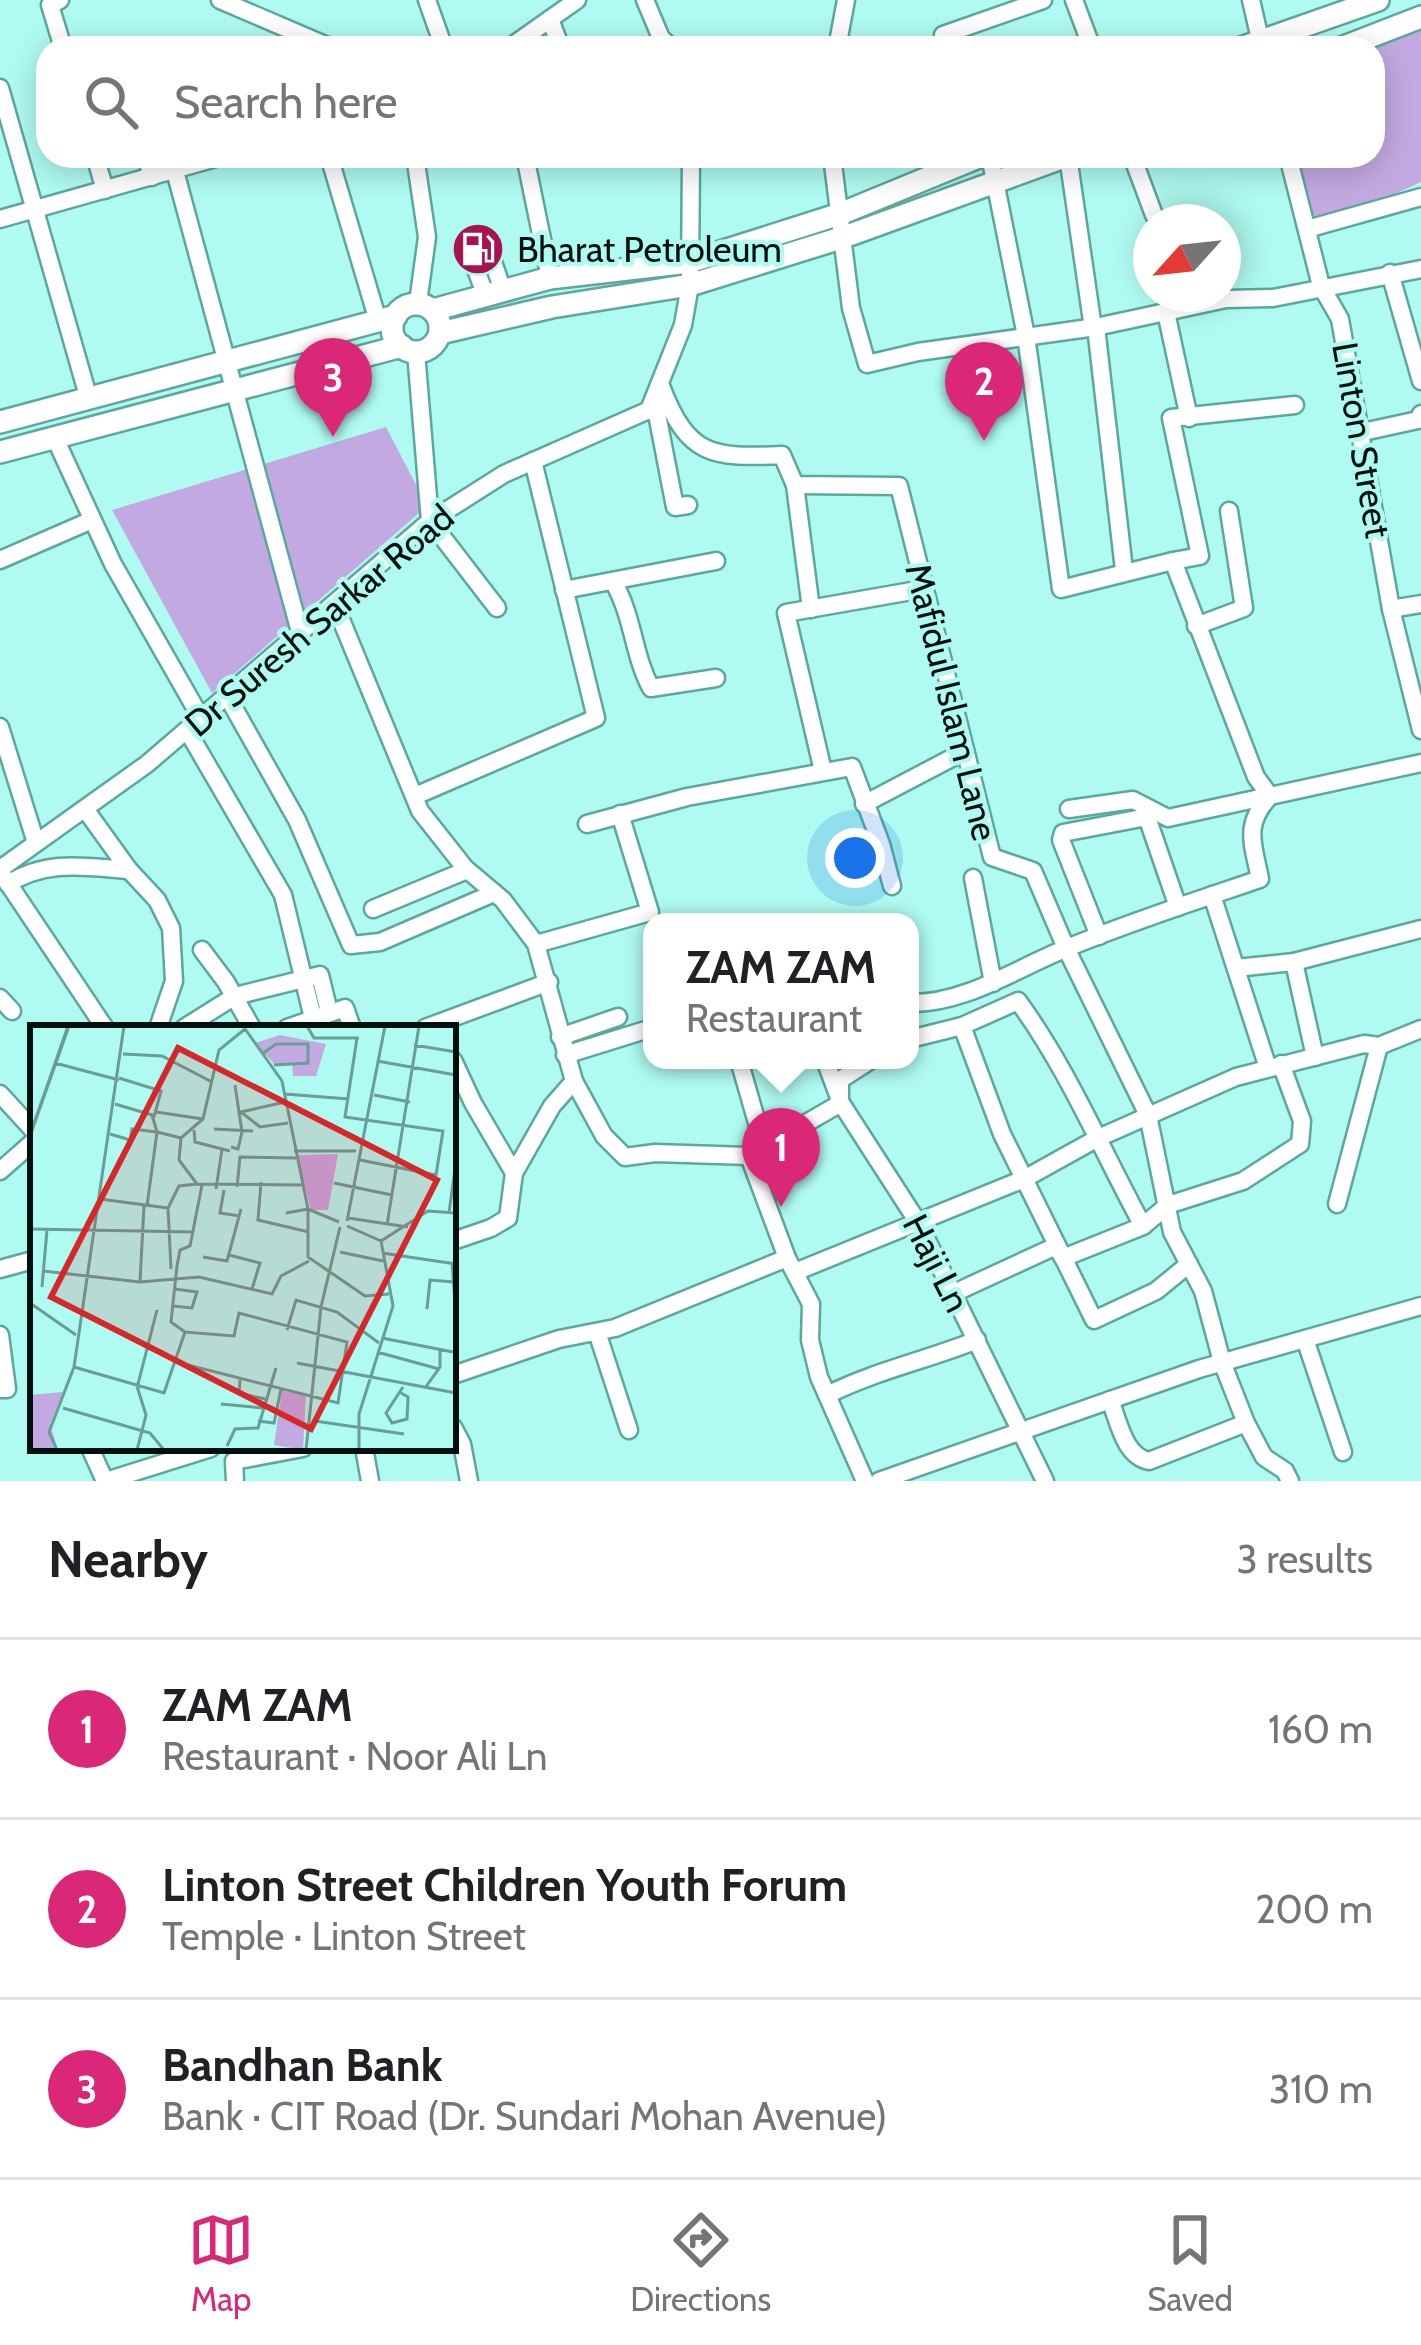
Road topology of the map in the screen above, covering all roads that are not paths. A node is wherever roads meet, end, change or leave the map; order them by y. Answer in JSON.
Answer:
{"nodes":[{"id":1,"x":60,"y":0,"type":"edge"},
{"id":2,"x":220,"y":0,"type":"edge"},
{"id":3,"x":427,"y":0,"type":"edge"},
{"id":4,"x":577,"y":0,"type":"edge"},
{"id":5,"x":645,"y":0,"type":"edge"},
{"id":6,"x":846,"y":0,"type":"edge"},
{"id":7,"x":1043,"y":0,"type":"edge"},
{"id":8,"x":1075,"y":0,"type":"edge"},
{"id":9,"x":1251,"y":0,"type":"edge"},
{"id":10,"x":1375,"y":1,"type":"edge"},
{"id":11,"x":1421,"y":16,"type":"edge"},
{"id":12,"x":550,"y":19,"type":"junction"},
{"id":13,"x":281,"y":25,"type":"junction"},
{"id":14,"x":59,"y":36,"type":"edge"},
{"id":15,"x":285,"y":36,"type":"edge"},
{"id":16,"x":305,"y":36,"type":"edge"},
{"id":17,"x":440,"y":36,"type":"edge"},
{"id":18,"x":526,"y":36,"type":"edge"},
{"id":19,"x":556,"y":36,"type":"edge"},
{"id":20,"x":661,"y":36,"type":"edge"},
{"id":21,"x":840,"y":36,"type":"edge"},
{"id":22,"x":944,"y":36,"type":"edge"},
{"id":23,"x":1088,"y":36,"type":"edge"},
{"id":24,"x":1253,"y":36,"type":"edge"},
{"id":25,"x":1279,"y":36,"type":"edge"},
{"id":26,"x":1371,"y":36,"type":"edge"},
{"id":27,"x":0,"y":88,"type":"edge"},
{"id":28,"x":99,"y":168,"type":"edge"},
{"id":29,"x":149,"y":168,"type":"edge"},
{"id":30,"x":185,"y":168,"type":"edge"},
{"id":31,"x":332,"y":168,"type":"edge"},
{"id":32,"x":417,"y":168,"type":"edge"},
{"id":33,"x":527,"y":168,"type":"edge"},
{"id":34,"x":691,"y":168,"type":"edge"},
{"id":35,"x":834,"y":168,"type":"edge"},
{"id":36,"x":952,"y":168,"type":"edge"},
{"id":37,"x":993,"y":168,"type":"edge"},
{"id":38,"x":1037,"y":168,"type":"edge"},
{"id":39,"x":1070,"y":168,"type":"edge"},
{"id":40,"x":1136,"y":168,"type":"edge"},
{"id":41,"x":1291,"y":168,"type":"edge"},
{"id":42,"x":175,"y":171,"type":"junction"},
{"id":43,"x":152,"y":177,"type":"junction"},
{"id":44,"x":996,"y":184,"type":"junction"},
{"id":45,"x":105,"y":190,"type":"junction"},
{"id":46,"x":1421,"y":197,"type":"edge"},
{"id":47,"x":1150,"y":204,"type":"edge"},
{"id":48,"x":35,"y":209,"type":"junction"},
{"id":49,"x":840,"y":214,"type":"junction"},
{"id":50,"x":0,"y":218,"type":"edge"},
{"id":51,"x":1307,"y":229,"type":"junction"},
{"id":52,"x":844,"y":237,"type":"junction"},
{"id":53,"x":1421,"y":269,"type":"edge"},
{"id":54,"x":1390,"y":273,"type":"junction"},
{"id":55,"x":690,"y":274,"type":"junction"},
{"id":56,"x":550,"y":278,"type":"junction"},
{"id":57,"x":1321,"y":286,"type":"junction"},
{"id":58,"x":1241,"y":298,"type":"edge"},
{"id":59,"x":425,"y":307,"type":"junction"},
{"id":60,"x":1166,"y":312,"type":"joint"},
{"id":61,"x":387,"y":318,"type":"junction"},
{"id":62,"x":1095,"y":327,"type":"junction"},
{"id":63,"x":440,"y":333,"type":"junction"},
{"id":64,"x":1026,"y":336,"type":"junction"},
{"id":65,"x":409,"y":349,"type":"junction"},
{"id":66,"x":229,"y":359,"type":"junction"},
{"id":67,"x":1421,"y":381,"type":"edge"},
{"id":68,"x":661,"y":386,"type":"junction"},
{"id":69,"x":236,"y":388,"type":"junction"},
{"id":70,"x":88,"y":396,"type":"junction"},
{"id":71,"x":1294,"y":405,"type":"dead end"},
{"id":72,"x":649,"y":411,"type":"junction"},
{"id":73,"x":1421,"y":414,"type":"edge"},
{"id":74,"x":1189,"y":418,"type":"junction"},
{"id":75,"x":0,"y":422,"type":"edge"},
{"id":76,"x":1363,"y":431,"type":"junction"},
{"id":77,"x":54,"y":436,"type":"junction"},
{"id":78,"x":0,"y":452,"type":"edge"},
{"id":79,"x":533,"y":461,"type":"junction"},
{"id":80,"x":795,"y":485,"type":"junction"},
{"id":81,"x":688,"y":505,"type":"dead end"},
{"id":82,"x":1229,"y":511,"type":"dead end"},
{"id":83,"x":92,"y":520,"type":"junction"},
{"id":84,"x":430,"y":521,"type":"junction"},
{"id":85,"x":0,"y":560,"type":"edge"},
{"id":86,"x":716,"y":561,"type":"dead end"},
{"id":87,"x":1173,"y":561,"type":"junction"},
{"id":88,"x":1124,"y":571,"type":"junction"},
{"id":89,"x":613,"y":580,"type":"junction"},
{"id":90,"x":923,"y":589,"type":"junction"},
{"id":91,"x":564,"y":590,"type":"junction"},
{"id":92,"x":335,"y":604,"type":"junction"},
{"id":93,"x":1421,"y":604,"type":"edge"},
{"id":94,"x":497,"y":608,"type":"dead end"},
{"id":95,"x":812,"y":609,"type":"junction"},
{"id":96,"x":1391,"y":610,"type":"junction"},
{"id":97,"x":1196,"y":626,"type":"junction"},
{"id":98,"x":300,"y":632,"type":"junction"},
{"id":99,"x":716,"y":678,"type":"dead end"},
{"id":100,"x":226,"y":694,"type":"junction"},
{"id":101,"x":194,"y":724,"type":"junction"},
{"id":102,"x":0,"y":727,"type":"edge"},
{"id":103,"x":1421,"y":730,"type":"edge"},
{"id":104,"x":964,"y":751,"type":"junction"},
{"id":105,"x":1421,"y":764,"type":"edge"},
{"id":106,"x":823,"y":771,"type":"junction"},
{"id":107,"x":416,"y":796,"type":"junction"},
{"id":108,"x":1270,"y":796,"type":"junction"},
{"id":109,"x":864,"y":804,"type":"junction"},
{"id":110,"x":85,"y":809,"type":"junction"},
{"id":111,"x":1069,"y":809,"type":"dead end"},
{"id":112,"x":620,"y":814,"type":"junction"},
{"id":113,"x":587,"y":824,"type":"dead end"},
{"id":114,"x":36,"y":843,"type":"junction"},
{"id":115,"x":129,"y":870,"type":"junction"},
{"id":116,"x":467,"y":870,"type":"junction"},
{"id":117,"x":3,"y":875,"type":"edge"},
{"id":118,"x":973,"y":878,"type":"dead end"},
{"id":119,"x":892,"y":886,"type":"dead end"},
{"id":120,"x":494,"y":893,"type":"junction"},
{"id":121,"x":1212,"y":895,"type":"junction"},
{"id":122,"x":1178,"y":907,"type":"junction"},
{"id":123,"x":373,"y":908,"type":"dead end"},
{"id":124,"x":646,"y":913,"type":"edge"},
{"id":125,"x":643,"y":914,"type":"edge"},
{"id":126,"x":1421,"y":929,"type":"edge"},
{"id":127,"x":1099,"y":936,"type":"junction"},
{"id":128,"x":536,"y":944,"type":"junction"},
{"id":129,"x":1066,"y":948,"type":"junction"},
{"id":130,"x":202,"y":950,"type":"dead end"},
{"id":131,"x":1294,"y":962,"type":"junction"},
{"id":132,"x":1236,"y":968,"type":"junction"},
{"id":133,"x":303,"y":977,"type":"junction"},
{"id":134,"x":549,"y":982,"type":"junction"},
{"id":135,"x":993,"y":982,"type":"junction"},
{"id":136,"x":235,"y":996,"type":"junction"},
{"id":137,"x":919,"y":1003,"type":"edge"},
{"id":138,"x":329,"y":1013,"type":"junction"},
{"id":139,"x":619,"y":1017,"type":"dead end"},
{"id":140,"x":103,"y":1025,"type":"edge"},
{"id":141,"x":159,"y":1025,"type":"edge"},
{"id":142,"x":189,"y":1025,"type":"edge"},
{"id":143,"x":250,"y":1025,"type":"edge"},
{"id":144,"x":295,"y":1025,"type":"edge"},
{"id":145,"x":347,"y":1025,"type":"edge"},
{"id":146,"x":439,"y":1025,"type":"edge"},
{"id":147,"x":962,"y":1026,"type":"junction"},
{"id":148,"x":1421,"y":1029,"type":"edge"},
{"id":149,"x":643,"y":1030,"type":"edge"},
{"id":150,"x":919,"y":1037,"type":"edge"},
{"id":151,"x":562,"y":1046,"type":"junction"},
{"id":152,"x":1379,"y":1046,"type":"junction"},
{"id":153,"x":1315,"y":1057,"type":"junction"},
{"id":154,"x":456,"y":1066,"type":"edge"},
{"id":155,"x":1275,"y":1066,"type":"junction"},
{"id":156,"x":741,"y":1069,"type":"edge"},
{"id":157,"x":828,"y":1069,"type":"edge"},
{"id":158,"x":857,"y":1069,"type":"edge"},
{"id":159,"x":574,"y":1082,"type":"junction"},
{"id":160,"x":0,"y":1094,"type":"edge"},
{"id":161,"x":841,"y":1103,"type":"junction"},
{"id":162,"x":1148,"y":1115,"type":"junction"},
{"id":163,"x":30,"y":1127,"type":"edge"},
{"id":164,"x":1096,"y":1139,"type":"junction"},
{"id":165,"x":30,"y":1145,"type":"edge"},
{"id":166,"x":757,"y":1151,"type":"junction"},
{"id":167,"x":0,"y":1172,"type":"edge"},
{"id":168,"x":514,"y":1173,"type":"junction"},
{"id":169,"x":1024,"y":1179,"type":"junction"},
{"id":170,"x":1337,"y":1204,"type":"dead end"},
{"id":171,"x":1168,"y":1205,"type":"junction"},
{"id":172,"x":919,"y":1224,"type":"junction"},
{"id":173,"x":1143,"y":1226,"type":"junction"},
{"id":174,"x":456,"y":1240,"type":"edge"},
{"id":175,"x":1056,"y":1246,"type":"junction"},
{"id":176,"x":30,"y":1261,"type":"edge"},
{"id":177,"x":1189,"y":1264,"type":"junction"},
{"id":178,"x":791,"y":1265,"type":"junction"},
{"id":179,"x":0,"y":1269,"type":"edge"},
{"id":180,"x":954,"y":1293,"type":"junction"},
{"id":181,"x":1421,"y":1306,"type":"edge"},
{"id":182,"x":597,"y":1332,"type":"junction"},
{"id":183,"x":0,"y":1335,"type":"edge"},
{"id":184,"x":1305,"y":1339,"type":"junction"},
{"id":185,"x":976,"y":1340,"type":"junction"},
{"id":186,"x":1222,"y":1362,"type":"junction"},
{"id":187,"x":456,"y":1374,"type":"edge"},
{"id":188,"x":0,"y":1389,"type":"edge"},
{"id":189,"x":827,"y":1395,"type":"junction"},
{"id":190,"x":1111,"y":1400,"type":"junction"},
{"id":191,"x":1246,"y":1424,"type":"junction"},
{"id":192,"x":628,"y":1430,"type":"dead end"},
{"id":193,"x":1021,"y":1431,"type":"junction"},
{"id":194,"x":456,"y":1433,"type":"edge"},
{"id":195,"x":91,"y":1451,"type":"edge"},
{"id":196,"x":201,"y":1451,"type":"edge"},
{"id":197,"x":365,"y":1451,"type":"edge"},
{"id":198,"x":1342,"y":1452,"type":"dead end"},
{"id":199,"x":244,"y":1454,"type":"edge"},
{"id":200,"x":105,"y":1481,"type":"edge"},
{"id":201,"x":235,"y":1481,"type":"edge"},
{"id":202,"x":370,"y":1481,"type":"edge"},
{"id":203,"x":469,"y":1481,"type":"edge"},
{"id":204,"x":865,"y":1481,"type":"edge"},
{"id":205,"x":879,"y":1481,"type":"edge"},
{"id":206,"x":1045,"y":1481,"type":"edge"},
{"id":207,"x":1290,"y":1481,"type":"edge"}],
"edges":[{"from":1,"to":14,"type":"street"},
{"from":2,"to":13,"type":"street"},
{"from":3,"to":17,"type":"street"},
{"from":4,"to":12,"type":"street"},
{"from":5,"to":20,"type":"street"},
{"from":6,"to":21,"type":"street"},
{"from":7,"to":22,"type":"street"},
{"from":8,"to":23,"type":"street"},
{"from":9,"to":24,"type":"street"},
{"from":10,"to":25,"type":"main road"},
{"from":11,"to":26,"type":"main road"},
{"from":12,"to":18,"type":"street"},
{"from":12,"to":19,"type":"street"},
{"from":13,"to":15,"type":"street"},
{"from":13,"to":16,"type":"street"},
{"from":27,"to":48,"type":"street"},
{"from":28,"to":45,"type":"street"},
{"from":29,"to":43,"type":"street"},
{"from":30,"to":42,"type":"street"},
{"from":31,"to":61,"type":"street"},
{"from":32,"to":59,"type":"street"},
{"from":33,"to":56,"type":"street"},
{"from":34,"to":55,"type":"street"},
{"from":35,"to":49,"type":"street"},
{"from":36,"to":49,"type":"main road"},
{"from":37,"to":44,"type":"street"},
{"from":38,"to":44,"type":"main road"},
{"from":39,"to":62,"type":"street"},
{"from":40,"to":47,"type":"street"},
{"from":41,"to":51,"type":"street","name":"Linton Street"},
{"from":42,"to":43,"type":"street"},
{"from":42,"to":66,"type":"street"},
{"from":43,"to":45,"type":"street"},
{"from":44,"to":52,"type":"main road"},
{"from":44,"to":64,"type":"street"},
{"from":45,"to":48,"type":"street"},
{"from":46,"to":51,"type":"street"},
{"from":48,"to":50,"type":"street"},
{"from":48,"to":70,"type":"street"},
{"from":49,"to":52,"type":"street"},
{"from":49,"to":55,"type":"main road"},
{"from":51,"to":57,"type":"street","name":"Linton Street"},
{"from":52,"to":55,"type":"main road"},
{"from":52,"to":64,"type":"street"},
{"from":53,"to":54,"type":"street"},
{"from":54,"to":57,"type":"street"},
{"from":54,"to":67,"type":"street"},
{"from":55,"to":56,"type":"main road"},
{"from":55,"to":63,"type":"main road"},
{"from":55,"to":68,"type":"street"},
{"from":56,"to":59,"type":"main road"},
{"from":57,"to":58,"type":"street"},
{"from":57,"to":76,"type":"street","name":"Linton Street"},
{"from":59,"to":61,"type":"main road"},
{"from":59,"to":63,"type":"main road"},
{"from":60,"to":62,"type":"street"},
{"from":60,"to":74,"type":"street"},
{"from":61,"to":65,"type":"main road"},
{"from":61,"to":66,"type":"main road"},
{"from":62,"to":64,"type":"street"},
{"from":62,"to":88,"type":"street"},
{"from":63,"to":65,"type":"main road"},
{"from":64,"to":88,"type":"street"},
{"from":65,"to":69,"type":"main road"},
{"from":65,"to":84,"type":"street"},
{"from":66,"to":69,"type":"street"},
{"from":66,"to":70,"type":"main road"},
{"from":68,"to":72,"type":"street"},
{"from":68,"to":80,"type":"street"},
{"from":69,"to":77,"type":"main road"},
{"from":69,"to":98,"type":"street"},
{"from":70,"to":75,"type":"main road"},
{"from":71,"to":74,"type":"street"},
{"from":72,"to":79,"type":"street","name":"Dr Suresh Sarkar Road"},
{"from":72,"to":81,"type":"street"},
{"from":73,"to":76,"type":"street"},
{"from":74,"to":87,"type":"street"},
{"from":76,"to":96,"type":"street","name":"Linton Street"},
{"from":77,"to":78,"type":"main road"},
{"from":77,"to":83,"type":"street"},
{"from":79,"to":84,"type":"street","name":"Dr Suresh Sarkar Road"},
{"from":79,"to":91,"type":"street"},
{"from":80,"to":90,"type":"street","name":"Mafidul Islam Lane"},
{"from":80,"to":95,"type":"street"},
{"from":82,"to":97,"type":"street"},
{"from":83,"to":85,"type":"street"},
{"from":83,"to":101,"type":"street"},
{"from":84,"to":92,"type":"street","name":"Dr Suresh Sarkar Road"},
{"from":84,"to":94,"type":"street"},
{"from":86,"to":89,"type":"street"},
{"from":87,"to":88,"type":"street"},
{"from":87,"to":97,"type":"street"},
{"from":89,"to":91,"type":"street"},
{"from":89,"to":99,"type":"street"},
{"from":90,"to":95,"type":"street"},
{"from":90,"to":104,"type":"street","name":"Mafidul Islam Lane"},
{"from":91,"to":107,"type":"street"},
{"from":92,"to":98,"type":"street","name":"Dr Suresh Sarkar Road"},
{"from":92,"to":107,"type":"street"},
{"from":93,"to":96,"type":"street"},
{"from":95,"to":106,"type":"street"},
{"from":96,"to":103,"type":"street","name":"Linton Street"},
{"from":97,"to":108,"type":"street"},
{"from":98,"to":100,"type":"street","name":"Dr Suresh Sarkar Road"},
{"from":100,"to":101,"type":"street","name":"Dr Suresh Sarkar Road"},
{"from":100,"to":120,"type":"street"},
{"from":101,"to":110,"type":"street","name":"Dr Suresh Sarkar Road"},
{"from":101,"to":133,"type":"street"},
{"from":102,"to":114,"type":"street"},
{"from":104,"to":109,"type":"street"},
{"from":104,"to":129,"type":"street","name":"Mafidul Islam Lane"},
{"from":105,"to":108,"type":"street"},
{"from":106,"to":109,"type":"street"},
{"from":106,"to":112,"type":"street"},
{"from":107,"to":116,"type":"street"},
{"from":108,"to":111,"type":"street"},
{"from":108,"to":121,"type":"street"},
{"from":109,"to":119,"type":"street"},
{"from":110,"to":114,"type":"street","name":"Dr Suresh Sarkar Road"},
{"from":110,"to":115,"type":"street"},
{"from":112,"to":113,"type":"street"},
{"from":112,"to":124,"type":"street"},
{"from":114,"to":117,"type":"street","name":"Dr Suresh Sarkar Road"},
{"from":115,"to":117,"type":"street"},
{"from":115,"to":141,"type":"street"},
{"from":116,"to":120,"type":"street"},
{"from":116,"to":123,"type":"street"},
{"from":117,"to":140,"type":"street"},
{"from":118,"to":135,"type":"street"},
{"from":120,"to":128,"type":"street"},
{"from":121,"to":122,"type":"street"},
{"from":121,"to":132,"type":"street"},
{"from":122,"to":127,"type":"street"},
{"from":122,"to":127,"type":"street"},
{"from":125,"to":128,"type":"street"},
{"from":126,"to":131,"type":"street"},
{"from":127,"to":129,"type":"street"},
{"from":128,"to":134,"type":"street"},
{"from":129,"to":135,"type":"street"},
{"from":129,"to":162,"type":"street","name":"Mafidul Islam Lane"},
{"from":130,"to":136,"type":"street"},
{"from":131,"to":132,"type":"street"},
{"from":131,"to":153,"type":"street"},
{"from":132,"to":155,"type":"street"},
{"from":133,"to":136,"type":"street"},
{"from":133,"to":138,"type":"street"},
{"from":134,"to":146,"type":"street"},
{"from":134,"to":151,"type":"street"},
{"from":135,"to":137,"type":"street"},
{"from":136,"to":142,"type":"street"},
{"from":136,"to":143,"type":"street"},
{"from":138,"to":144,"type":"street"},
{"from":138,"to":145,"type":"street"},
{"from":139,"to":151,"type":"street"},
{"from":147,"to":150,"type":"street"},
{"from":147,"to":164,"type":"street"},
{"from":147,"to":169,"type":"street"},
{"from":148,"to":152,"type":"street"},
{"from":149,"to":151,"type":"street"},
{"from":151,"to":159,"type":"street"},
{"from":152,"to":153,"type":"street"},
{"from":152,"to":170,"type":"street"},
{"from":153,"to":155,"type":"street"},
{"from":154,"to":168,"type":"street"},
{"from":155,"to":162,"type":"street"},
{"from":155,"to":171,"type":"street"},
{"from":156,"to":166,"type":"street"},
{"from":157,"to":161,"type":"street","name":"Haji Ln"},
{"from":158,"to":161,"type":"street"},
{"from":159,"to":166,"type":"street"},
{"from":159,"to":168,"type":"street"},
{"from":160,"to":163,"type":"street"},
{"from":161,"to":166,"type":"street"},
{"from":161,"to":172,"type":"street","name":"Haji Ln"},
{"from":162,"to":164,"type":"street"},
{"from":162,"to":171,"type":"street","name":"Mafidul Islam Lane"},
{"from":164,"to":169,"type":"street"},
{"from":164,"to":173,"type":"street"},
{"from":165,"to":167,"type":"street"},
{"from":166,"to":178,"type":"street"},
{"from":168,"to":174,"type":"street"},
{"from":169,"to":172,"type":"street"},
{"from":169,"to":175,"type":"street"},
{"from":171,"to":173,"type":"street"},
{"from":171,"to":177,"type":"street","name":"Mafidul Islam Lane"},
{"from":172,"to":178,"type":"street"},
{"from":172,"to":180,"type":"street","name":"Haji Ln"},
{"from":173,"to":175,"type":"street"},
{"from":175,"to":177,"type":"street"},
{"from":175,"to":180,"type":"street"},
{"from":176,"to":179,"type":"street"},
{"from":177,"to":186,"type":"street","name":"Mafidul Islam Lane"},
{"from":178,"to":182,"type":"street"},
{"from":178,"to":189,"type":"street"},
{"from":180,"to":185,"type":"street","name":"Haji Ln"},
{"from":181,"to":184,"type":"street"},
{"from":182,"to":187,"type":"street"},
{"from":182,"to":192,"type":"street"},
{"from":183,"to":188,"type":"street"},
{"from":184,"to":186,"type":"street"},
{"from":184,"to":198,"type":"street"},
{"from":185,"to":189,"type":"street"},
{"from":185,"to":193,"type":"street","name":"Haji Ln"},
{"from":186,"to":190,"type":"street"},
{"from":186,"to":191,"type":"street","name":"Mafidul Islam Lane"},
{"from":189,"to":204,"type":"street"},
{"from":190,"to":191,"type":"street"},
{"from":190,"to":193,"type":"street"},
{"from":191,"to":207,"type":"street","name":"Mafidul Islam Lane"},
{"from":193,"to":205,"type":"street"},
{"from":193,"to":206,"type":"street","name":"Haji Ln"},
{"from":194,"to":203,"type":"street"},
{"from":195,"to":200,"type":"street"},
{"from":196,"to":200,"type":"street"},
{"from":197,"to":202,"type":"street"},
{"from":199,"to":201,"type":"street"}]}
